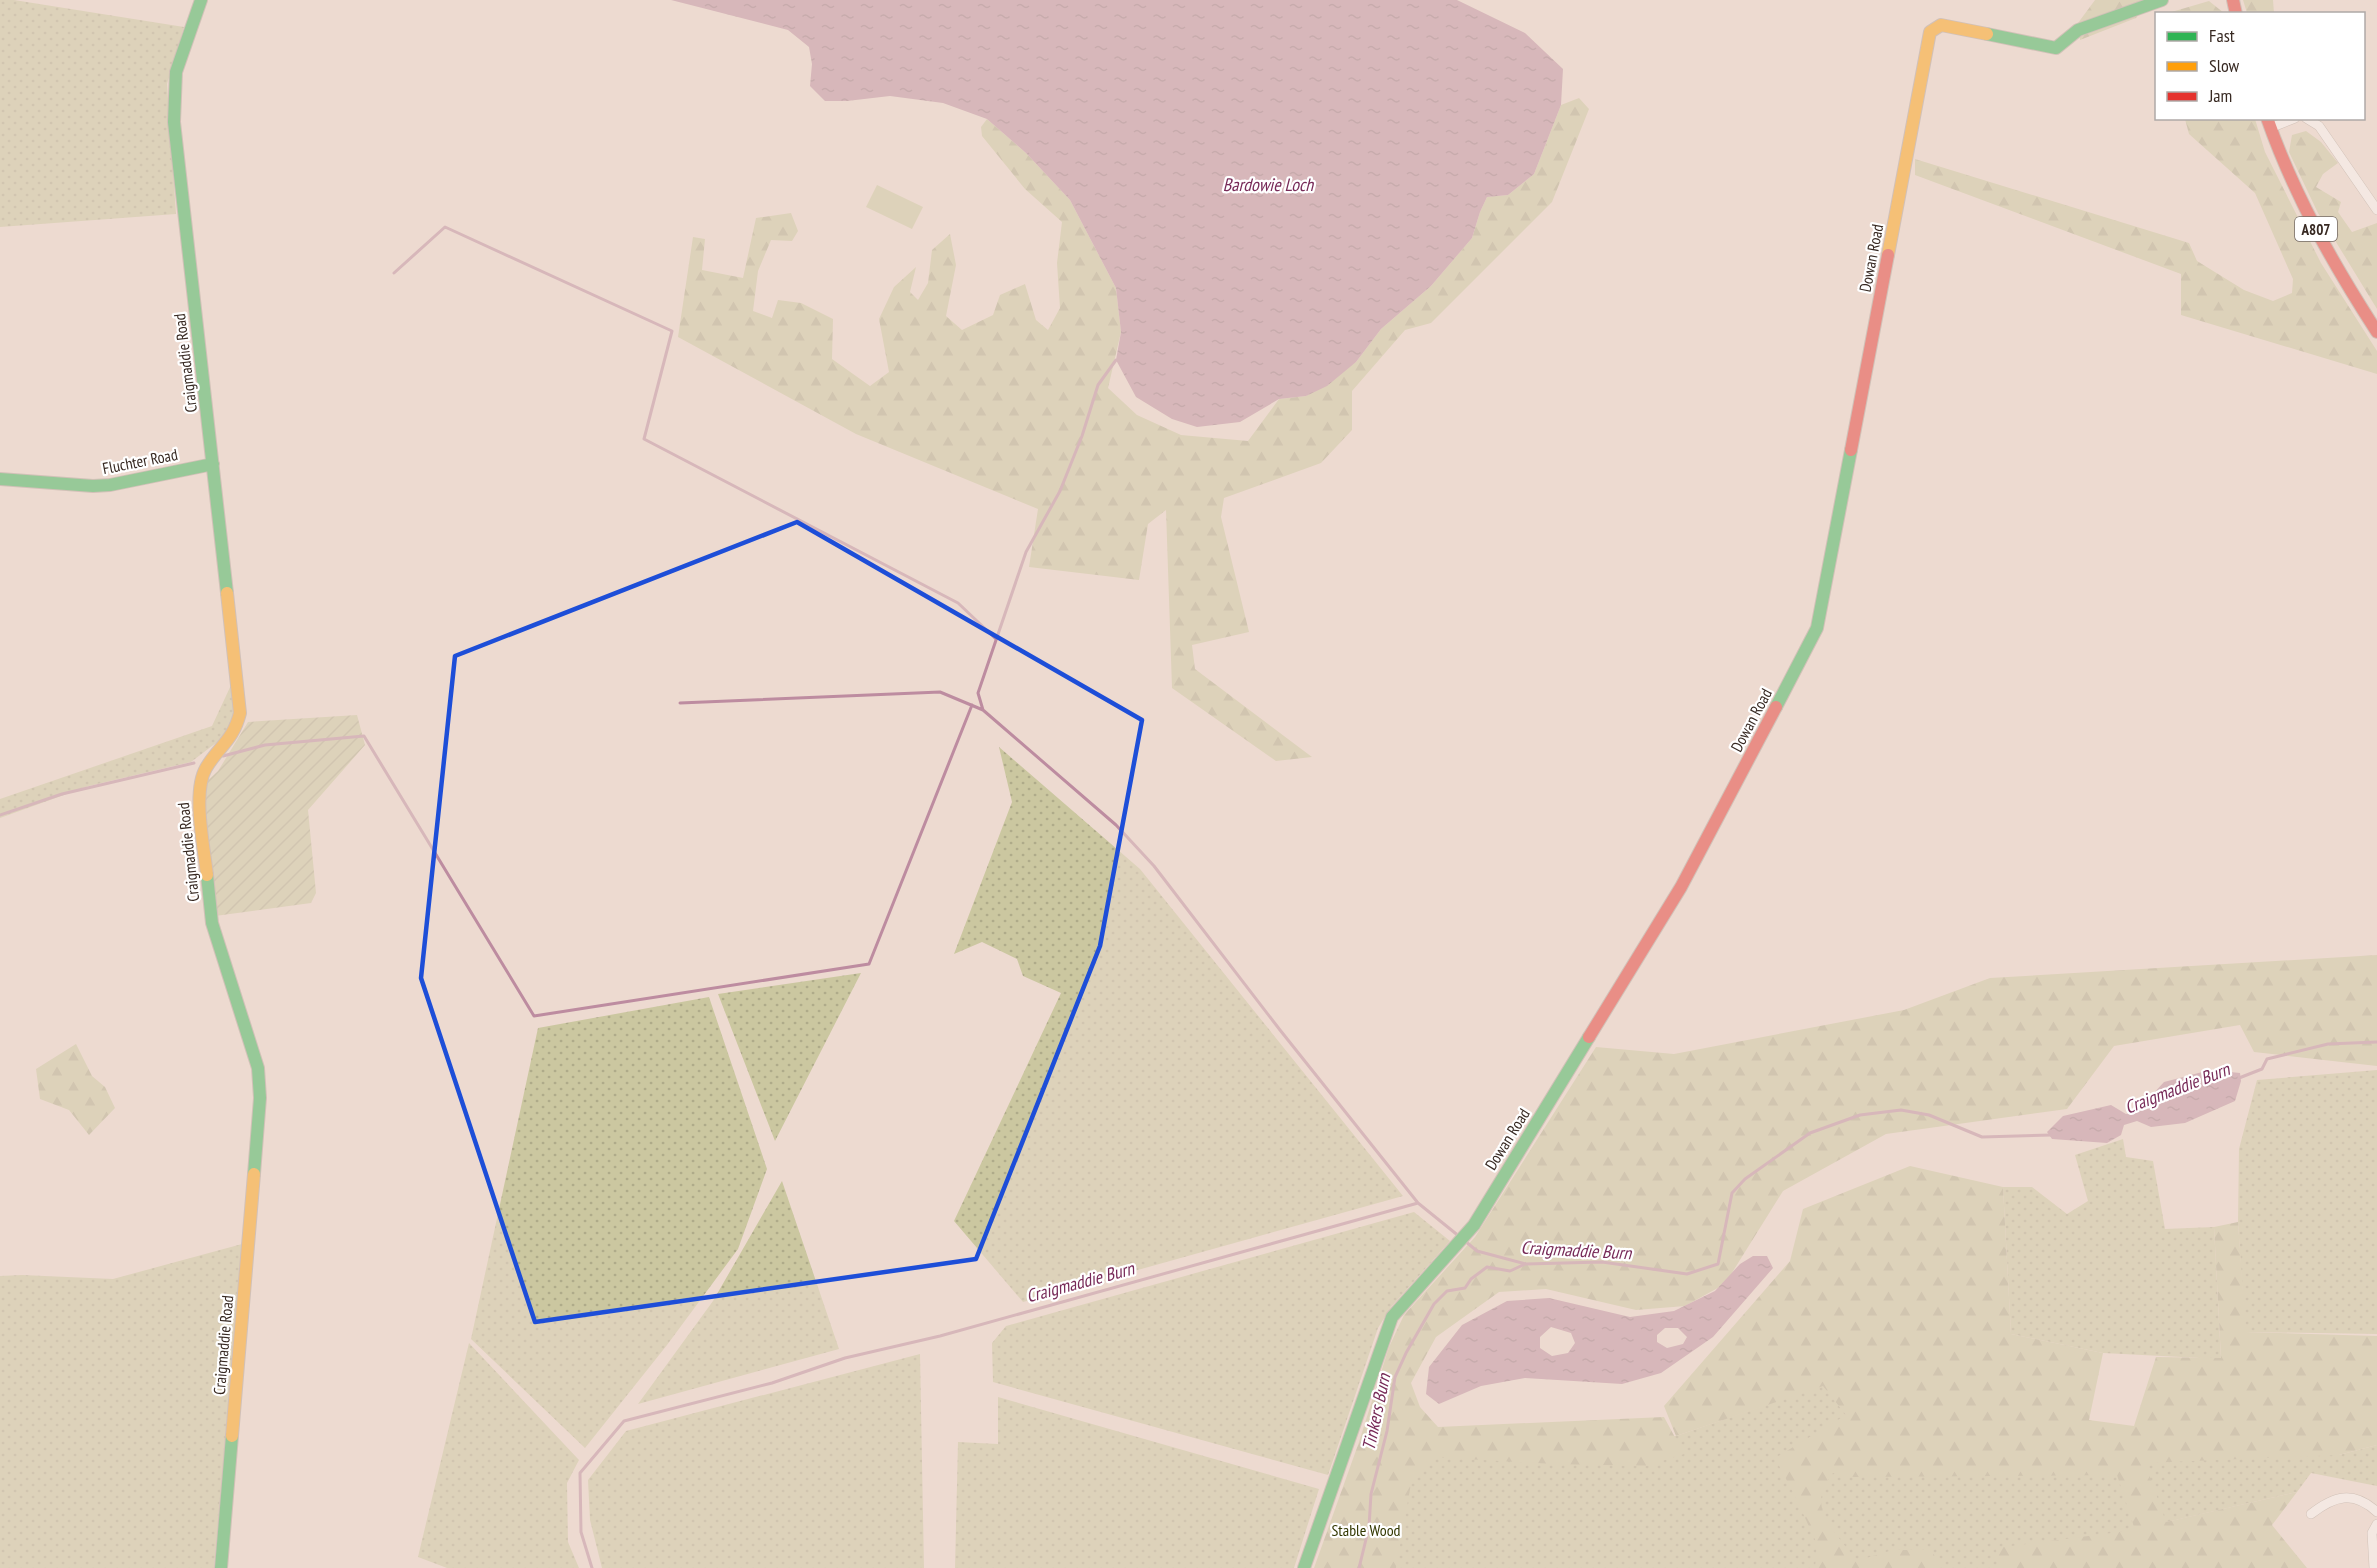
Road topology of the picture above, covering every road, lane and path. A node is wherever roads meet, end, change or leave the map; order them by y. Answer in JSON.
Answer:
{"nodes":[{"id":1,"x":201,"y":0,"type":"edge"},
{"id":2,"x":2162,"y":0,"type":"edge"},
{"id":3,"x":2285,"y":120,"type":"edge"},
{"id":4,"x":2309,"y":120,"type":"edge"},
{"id":5,"x":2269,"y":123,"type":"edge"},
{"id":6,"x":2377,"y":210,"type":"edge"},
{"id":7,"x":2377,"y":332,"type":"edge"},
{"id":8,"x":213,"y":464,"type":"junction"},
{"id":9,"x":0,"y":478,"type":"edge"},
{"id":10,"x":2377,"y":1512,"type":"edge"},
{"id":11,"x":2311,"y":1514,"type":"dead end"},
{"id":12,"x":2377,"y":1524,"type":"edge"},
{"id":13,"x":221,"y":1568,"type":"edge"},
{"id":14,"x":1304,"y":1568,"type":"edge"},
{"id":15,"x":2374,"y":1568,"type":"edge"}],
"edges":[{"from":1,"to":8,"type":"street","name":"Craigmaddie Road"},
{"from":2,"to":14,"type":"street","name":"Dowan Road"},
{"from":3,"to":5,"type":"street"},
{"from":4,"to":6,"type":"street"},
{"from":5,"to":7,"type":"street","number":"A807"},
{"from":8,"to":9,"type":"street","name":"Fluchter Road"},
{"from":8,"to":13,"type":"street","name":"Craigmaddie Road"},
{"from":10,"to":11,"type":"street"},
{"from":12,"to":15,"type":"street"}]}
